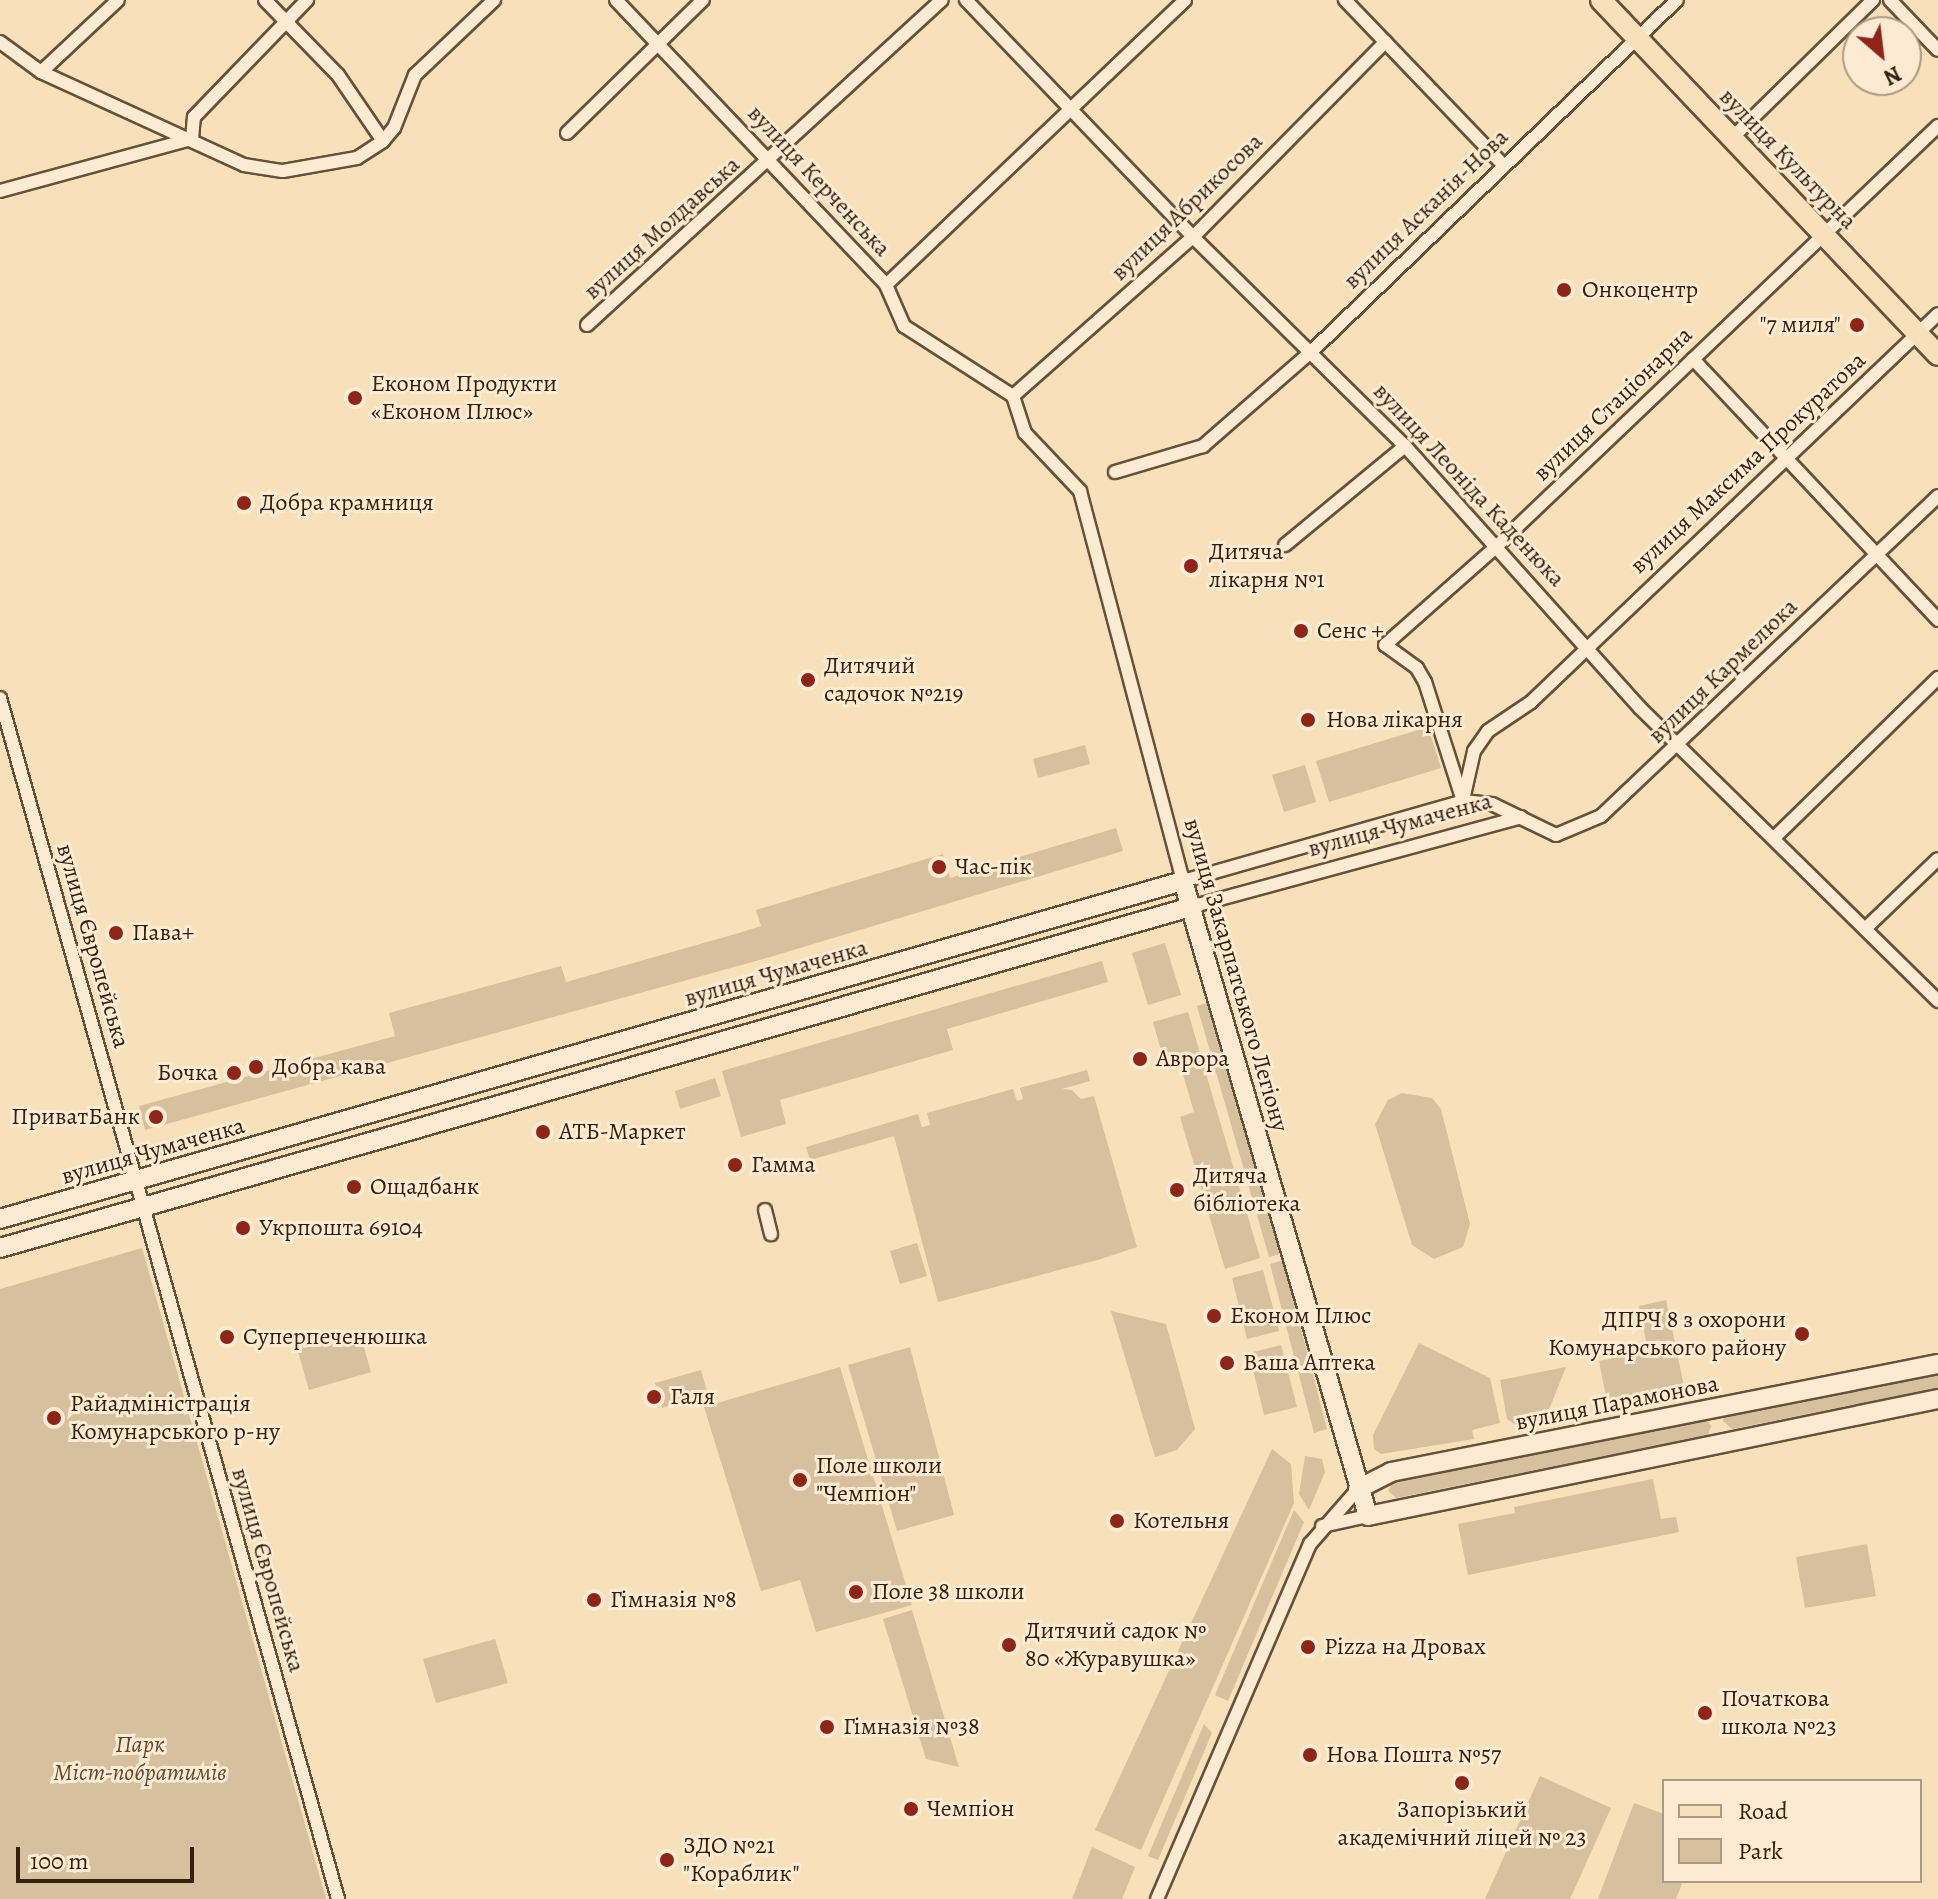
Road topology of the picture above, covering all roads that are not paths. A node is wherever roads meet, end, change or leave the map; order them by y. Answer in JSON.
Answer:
{"nodes":[{"id":1,"x":118,"y":0,"type":"edge"},
{"id":2,"x":265,"y":0,"type":"edge"},
{"id":3,"x":307,"y":0,"type":"edge"},
{"id":4,"x":494,"y":0,"type":"edge"},
{"id":5,"x":616,"y":0,"type":"edge"},
{"id":6,"x":703,"y":0,"type":"edge"},
{"id":7,"x":942,"y":0,"type":"edge"},
{"id":8,"x":966,"y":0,"type":"edge"},
{"id":9,"x":1185,"y":0,"type":"edge"},
{"id":10,"x":1345,"y":0,"type":"edge"},
{"id":11,"x":1601,"y":0,"type":"edge"},
{"id":12,"x":1677,"y":0,"type":"edge"},
{"id":13,"x":1873,"y":0,"type":"edge"},
{"id":14,"x":1890,"y":0,"type":"edge"},
{"id":15,"x":284,"y":22,"type":"junction"},
{"id":16,"x":1637,"y":38,"type":"junction"},
{"id":17,"x":0,"y":42,"type":"edge"},
{"id":18,"x":1385,"y":42,"type":"junction"},
{"id":19,"x":660,"y":43,"type":"junction"},
{"id":20,"x":1938,"y":50,"type":"edge"},
{"id":21,"x":41,"y":72,"type":"junction"},
{"id":22,"x":1073,"y":112,"type":"junction"},
{"id":23,"x":1938,"y":126,"type":"edge"},
{"id":24,"x":567,"y":133,"type":"dead end"},
{"id":25,"x":192,"y":139,"type":"junction"},
{"id":26,"x":1731,"y":139,"type":"junction"},
{"id":27,"x":383,"y":141,"type":"junction"},
{"id":28,"x":768,"y":160,"type":"junction"},
{"id":29,"x":1502,"y":164,"type":"junction"},
{"id":30,"x":0,"y":191,"type":"edge"},
{"id":31,"x":1826,"y":236,"type":"junction"},
{"id":32,"x":1193,"y":237,"type":"junction"},
{"id":33,"x":886,"y":285,"type":"junction"},
{"id":34,"x":1938,"y":314,"type":"edge"},
{"id":35,"x":587,"y":325,"type":"dead end"},
{"id":36,"x":1918,"y":334,"type":"junction"},
{"id":37,"x":1312,"y":351,"type":"junction"},
{"id":38,"x":1938,"y":355,"type":"edge"},
{"id":39,"x":1693,"y":359,"type":"junction"},
{"id":40,"x":1013,"y":396,"type":"junction"},
{"id":41,"x":1405,"y":446,"type":"junction"},
{"id":42,"x":1782,"y":458,"type":"junction"},
{"id":43,"x":1115,"y":472,"type":"dead end"},
{"id":44,"x":1938,"y":496,"type":"edge"},
{"id":45,"x":1285,"y":545,"type":"dead end"},
{"id":46,"x":1498,"y":545,"type":"junction"},
{"id":47,"x":1874,"y":557,"type":"junction"},
{"id":48,"x":1938,"y":620,"type":"edge"},
{"id":49,"x":1587,"y":644,"type":"junction"},
{"id":50,"x":1938,"y":678,"type":"edge"},
{"id":51,"x":0,"y":698,"type":"edge"},
{"id":52,"x":1678,"y":746,"type":"junction"},
{"id":53,"x":1463,"y":801,"type":"junction"},
{"id":54,"x":1521,"y":817,"type":"junction"},
{"id":55,"x":1775,"y":837,"type":"junction"},
{"id":56,"x":1938,"y":859,"type":"edge"},
{"id":57,"x":1183,"y":881,"type":"junction"},
{"id":58,"x":1194,"y":906,"type":"junction"},
{"id":59,"x":1867,"y":927,"type":"junction"},
{"id":60,"x":1938,"y":1001,"type":"edge"},
{"id":61,"x":136,"y":1182,"type":"junction"},
{"id":62,"x":144,"y":1210,"type":"junction"},
{"id":63,"x":765,"y":1210,"type":"dead end"},
{"id":64,"x":0,"y":1219,"type":"edge"},
{"id":65,"x":771,"y":1234,"type":"dead end"},
{"id":66,"x":0,"y":1248,"type":"edge"},
{"id":67,"x":1938,"y":1364,"type":"edge"},
{"id":68,"x":1938,"y":1399,"type":"edge"},
{"id":69,"x":1712,"y":1409,"type":"junction"},
{"id":70,"x":1719,"y":1443,"type":"junction"},
{"id":71,"x":1358,"y":1489,"type":"junction"},
{"id":72,"x":1368,"y":1516,"type":"junction"},
{"id":73,"x":1322,"y":1526,"type":"junction"},
{"id":74,"x":338,"y":1899,"type":"edge"},
{"id":75,"x":1157,"y":1899,"type":"edge"}],
"edges":[{"from":1,"to":21,"type":"street"},
{"from":2,"to":15,"type":"street"},
{"from":3,"to":15,"type":"street"},
{"from":4,"to":27,"type":"street"},
{"from":5,"to":19,"type":"street","name":"вулиця Керченська"},
{"from":6,"to":19,"type":"street"},
{"from":7,"to":28,"type":"street","name":"вулиця Молдавська"},
{"from":8,"to":22,"type":"street","name":"вулиця Леоніда Каденюка"},
{"from":9,"to":22,"type":"street"},
{"from":10,"to":18,"type":"street"},
{"from":11,"to":16,"type":"main road","name":"вулиця Культурна"},
{"from":12,"to":16,"type":"street","name":"вулиця Асканія-Нова"},
{"from":13,"to":26,"type":"street"},
{"from":14,"to":20,"type":"street"},
{"from":15,"to":25,"type":"street"},
{"from":15,"to":27,"type":"street"},
{"from":16,"to":26,"type":"main road","name":"вулиця Культурна"},
{"from":16,"to":29,"type":"street","name":"вулиця Асканія-Нова"},
{"from":17,"to":21,"type":"street"},
{"from":18,"to":29,"type":"street"},
{"from":18,"to":32,"type":"street","name":"вулиця Абрикосова"},
{"from":19,"to":24,"type":"street"},
{"from":19,"to":28,"type":"street","name":"вулиця Керченська"},
{"from":21,"to":25,"type":"street"},
{"from":22,"to":32,"type":"street","name":"вулиця Леоніда Каденюка"},
{"from":22,"to":33,"type":"street"},
{"from":23,"to":31,"type":"street","name":"вулиця Стаціонарна"},
{"from":25,"to":27,"type":"street"},
{"from":25,"to":30,"type":"street"},
{"from":26,"to":31,"type":"main road","name":"вулиця Культурна"},
{"from":28,"to":33,"type":"street","name":"вулиця Керченська"},
{"from":28,"to":35,"type":"street","name":"вулиця Молдавська"},
{"from":29,"to":37,"type":"street","name":"вулиця Асканія-Нова"},
{"from":31,"to":36,"type":"main road","name":"вулиця Культурна"},
{"from":31,"to":39,"type":"street","name":"вулиця Стаціонарна"},
{"from":32,"to":37,"type":"street","name":"вулиця Леоніда Каденюка"},
{"from":32,"to":40,"type":"street","name":"вулиця Абрикосова"},
{"from":33,"to":40,"type":"street","name":"вулиця Керченська"},
{"from":34,"to":36,"type":"street","name":"вулиця Максима Прокуратова"},
{"from":36,"to":38,"type":"main road","name":"вулиця Культурна"},
{"from":36,"to":42,"type":"street","name":"вулиця Максима Прокуратова"},
{"from":37,"to":41,"type":"street","name":"вулиця Леоніда Каденюка"},
{"from":37,"to":43,"type":"street","name":"вулиця Асканія-Нова"},
{"from":39,"to":42,"type":"street"},
{"from":39,"to":46,"type":"street","name":"вулиця Стаціонарна"},
{"from":40,"to":57,"type":"street","name":"вулиця Закарпатського Легіону"},
{"from":41,"to":45,"type":"street"},
{"from":41,"to":46,"type":"street","name":"вулиця Леоніда Каденюка"},
{"from":42,"to":47,"type":"street"},
{"from":42,"to":49,"type":"street","name":"вулиця Максима Прокуратова"},
{"from":44,"to":47,"type":"street","name":"вулиця Кармелюка"},
{"from":46,"to":49,"type":"street","name":"вулиця Леоніда Каденюка"},
{"from":46,"to":53,"type":"street","name":"вулиця Стаціонарна"},
{"from":47,"to":48,"type":"street"},
{"from":47,"to":52,"type":"street","name":"вулиця Кармелюка"},
{"from":49,"to":52,"type":"street","name":"вулиця Леоніда Каденюка"},
{"from":49,"to":53,"type":"street","name":"вулиця Максима Прокуратова"},
{"from":50,"to":55,"type":"street"},
{"from":51,"to":61,"type":"street","name":"вулиця Європейська"},
{"from":52,"to":54,"type":"street","name":"вулиця Кармелюка"},
{"from":52,"to":55,"type":"street","name":"вулиця Леоніда Каденюка"},
{"from":53,"to":54,"type":"street","name":"вулиця Чумаченка"},
{"from":53,"to":57,"type":"street","name":"вулиця Чумаченка"},
{"from":54,"to":58,"type":"street","name":"вулиця Чумаченка"},
{"from":55,"to":59,"type":"street","name":"вулиця Леоніда Каденюка"},
{"from":56,"to":59,"type":"street"},
{"from":57,"to":58,"type":"street","name":"вулиця Закарпатського Легіону"},
{"from":57,"to":61,"type":"street","name":"вулиця Чумаченка"},
{"from":58,"to":62,"type":"street","name":"вулиця Чумаченка"},
{"from":58,"to":71,"type":"street","name":"вулиця Закарпатського Легіону"},
{"from":59,"to":60,"type":"street","name":"вулиця Леоніда Каденюка"},
{"from":61,"to":62,"type":"street","name":"вулиця Європейська"},
{"from":61,"to":64,"type":"street","name":"вулиця Чумаченка"},
{"from":62,"to":66,"type":"street","name":"вулиця Чумаченка"},
{"from":62,"to":74,"type":"street","name":"вулиця Європейська"},
{"from":63,"to":65,"type":"street"},
{"from":67,"to":69,"type":"street","name":"вулиця Парамонова"},
{"from":68,"to":70,"type":"street"},
{"from":69,"to":70,"type":"street"},
{"from":69,"to":71,"type":"street","name":"вулиця Парамонова"},
{"from":70,"to":72,"type":"street"},
{"from":71,"to":72,"type":"street","name":"вулиця Закарпатського Легіону"},
{"from":71,"to":73,"type":"street","name":"вулиця Парамонова"},
{"from":72,"to":73,"type":"street"},
{"from":73,"to":75,"type":"street","name":"вулиця Парамонова"}]}
